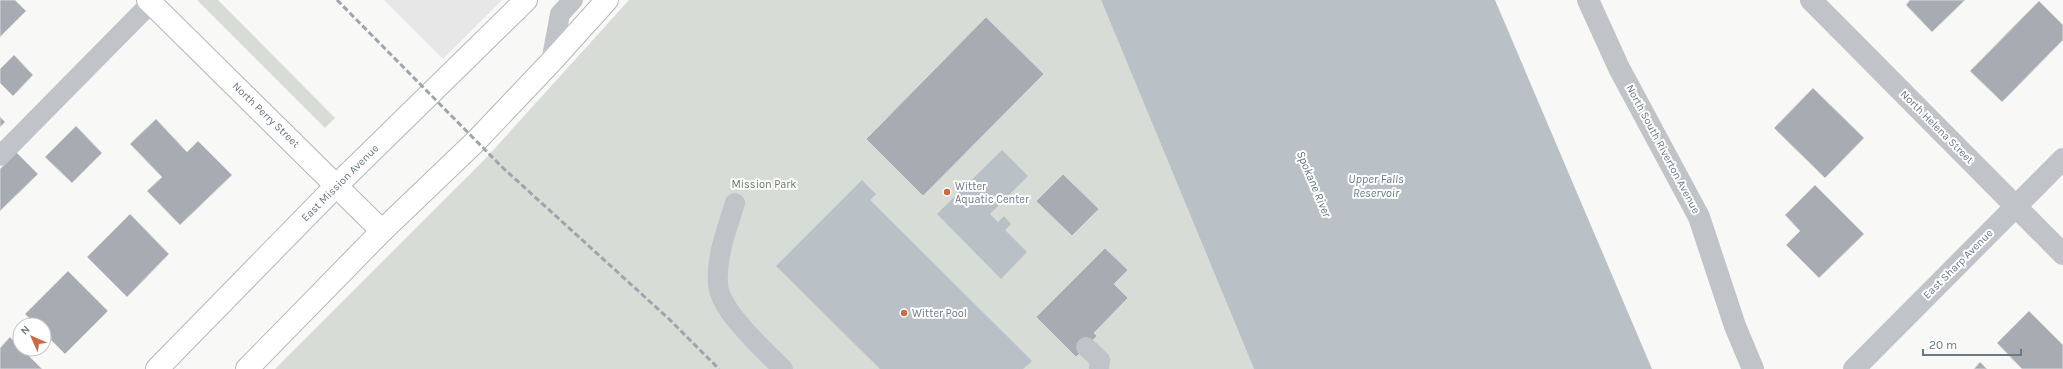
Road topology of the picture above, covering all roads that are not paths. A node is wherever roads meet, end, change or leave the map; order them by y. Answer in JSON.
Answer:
{"nodes":[{"id":1,"x":526,"y":0,"type":"edge"},
{"id":2,"x":573,"y":0,"type":"edge"},
{"id":3,"x":607,"y":0,"type":"edge"},
{"id":4,"x":1588,"y":0,"type":"edge"},
{"id":5,"x":150,"y":2,"type":"edge"},
{"id":6,"x":1820,"y":3,"type":"edge"},
{"id":7,"x":551,"y":62,"type":"junction"},
{"id":8,"x":0,"y":156,"type":"edge"},
{"id":9,"x":2063,"y":159,"type":"edge"},
{"id":10,"x":337,"y":185,"type":"junction"},
{"id":11,"x":734,"y":203,"type":"dead end"},
{"id":12,"x":2016,"y":206,"type":"junction"},
{"id":13,"x":382,"y":231,"type":"junction"},
{"id":14,"x":2063,"y":254,"type":"edge"},
{"id":15,"x":1086,"y":347,"type":"dead end"},
{"id":16,"x":157,"y":369,"type":"edge"},
{"id":17,"x":247,"y":369,"type":"edge"},
{"id":18,"x":783,"y":369,"type":"edge"},
{"id":19,"x":1099,"y":369,"type":"edge"},
{"id":20,"x":1753,"y":369,"type":"edge"},
{"id":21,"x":1854,"y":369,"type":"edge"}],
"edges":[{"from":1,"to":10,"type":"main road","name":"East Mission Avenue"},
{"from":2,"to":7,"type":"lane"},
{"from":3,"to":7,"type":"main road"},
{"from":4,"to":20,"type":"street","name":"North South Riverton Avenue"},
{"from":5,"to":8,"type":"lane"},
{"from":5,"to":10,"type":"main road","name":"North Perry Street"},
{"from":6,"to":12,"type":"street","name":"North Helena Street"},
{"from":7,"to":13,"type":"main road"},
{"from":9,"to":12,"type":"street","name":"East Sharp Avenue"},
{"from":10,"to":13,"type":"main road","name":"North Perry Street"},
{"from":10,"to":16,"type":"main road","name":"East Mission Avenue"},
{"from":11,"to":18,"type":"lane"},
{"from":12,"to":14,"type":"street","name":"North Helena Street"},
{"from":12,"to":21,"type":"street","name":"East Sharp Avenue"},
{"from":13,"to":17,"type":"main road"},
{"from":15,"to":19,"type":"lane"}]}
